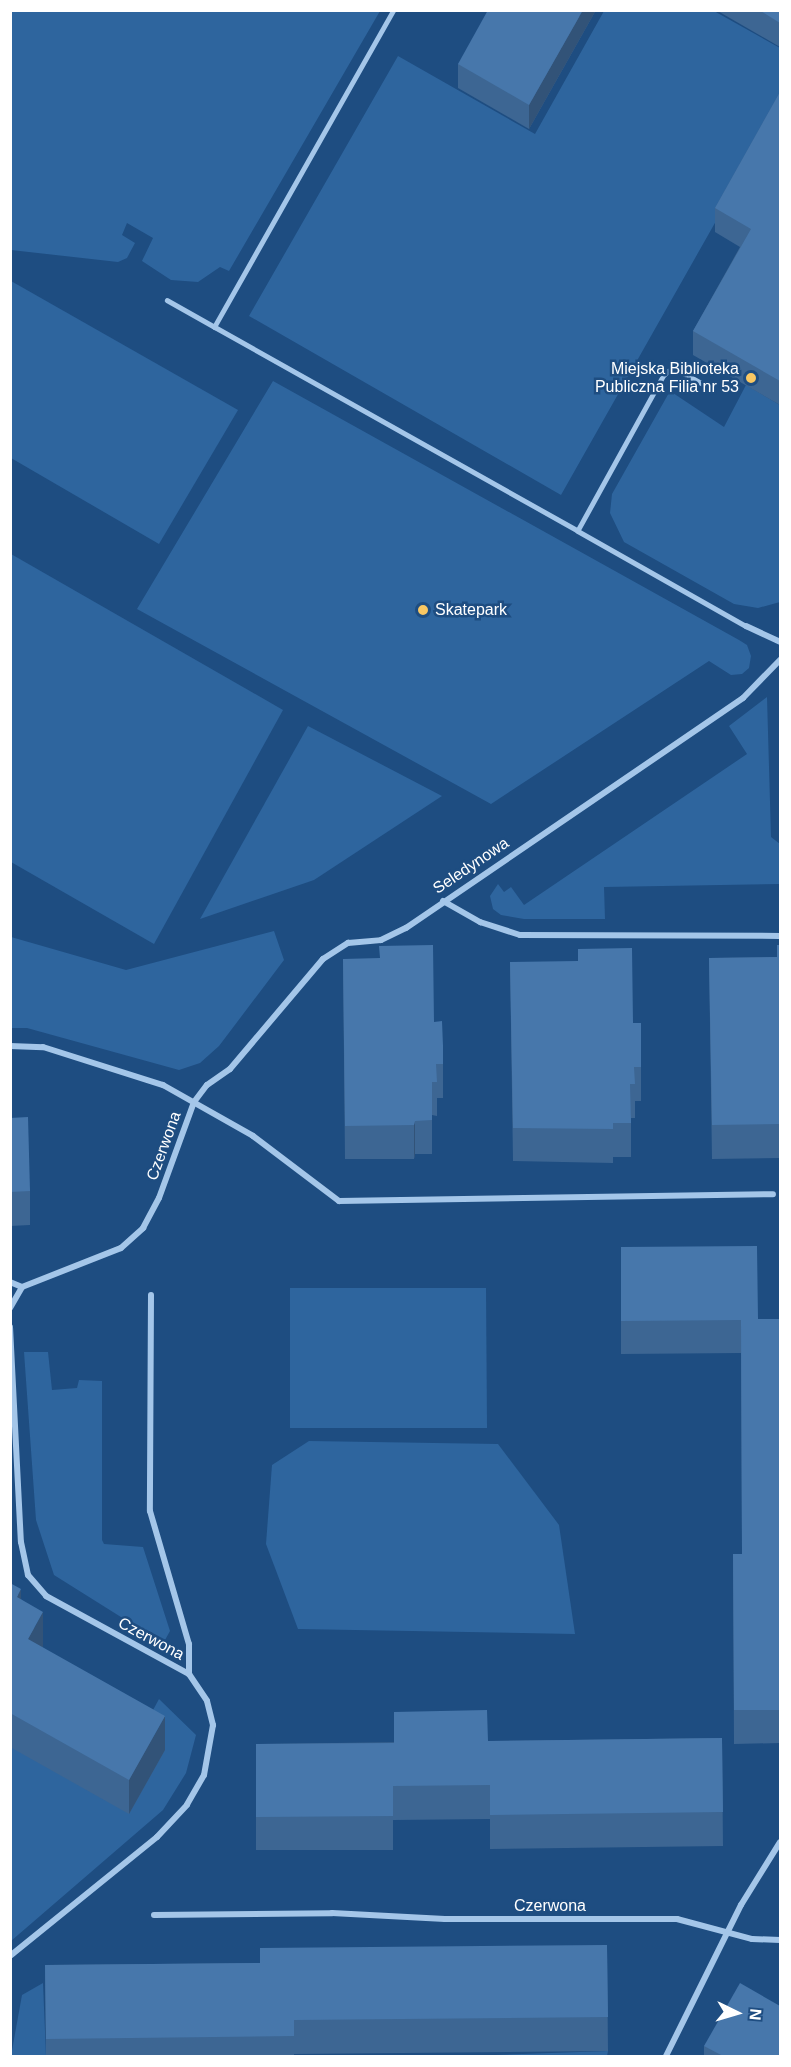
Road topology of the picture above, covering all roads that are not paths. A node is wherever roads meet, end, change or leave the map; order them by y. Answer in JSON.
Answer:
{"nodes":[{"id":1,"x":394,"y":10,"type":"edge"},
{"id":2,"x":167,"y":300,"type":"dead end"},
{"id":3,"x":215,"y":327,"type":"junction"},
{"id":4,"x":711,"y":389,"type":"dead end"},
{"id":5,"x":578,"y":531,"type":"junction"},
{"id":6,"x":746,"y":626,"type":"joint"},
{"id":7,"x":780,"y":642,"type":"edge"},
{"id":8,"x":780,"y":660,"type":"edge"},
{"id":9,"x":442,"y":901,"type":"junction"},
{"id":10,"x":780,"y":936,"type":"edge"},
{"id":11,"x":10,"y":1046,"type":"edge"},
{"id":12,"x":194,"y":1102,"type":"junction"},
{"id":13,"x":773,"y":1194,"type":"dead end"},
{"id":14,"x":10,"y":1282,"type":"edge"},
{"id":15,"x":22,"y":1287,"type":"junction"},
{"id":16,"x":151,"y":1295,"type":"dead end"},
{"id":17,"x":10,"y":1308,"type":"edge"},
{"id":18,"x":10,"y":1327,"type":"edge"},
{"id":19,"x":189,"y":1674,"type":"junction"},
{"id":20,"x":780,"y":1842,"type":"edge"},
{"id":21,"x":154,"y":1915,"type":"dead end"},
{"id":22,"x":728,"y":1931,"type":"junction"},
{"id":23,"x":780,"y":1940,"type":"edge"},
{"id":24,"x":10,"y":1956,"type":"edge"},
{"id":25,"x":666,"y":2056,"type":"edge"}],
"edges":[{"from":1,"to":3,"type":"lane"},
{"from":2,"to":3,"type":"lane"},
{"from":3,"to":5,"type":"lane"},
{"from":4,"to":5,"type":"lane"},
{"from":5,"to":6,"type":"lane"},
{"from":6,"to":7,"type":"street"},
{"from":8,"to":9,"type":"street","name":"Seledynowa"},
{"from":9,"to":10,"type":"street"},
{"from":9,"to":12,"type":"street","name":"Seledynowa"},
{"from":11,"to":12,"type":"street","name":"Czerwona"},
{"from":12,"to":13,"type":"street"},
{"from":12,"to":15,"type":"street","name":"Czerwona"},
{"from":14,"to":15,"type":"street"},
{"from":15,"to":17,"type":"street"},
{"from":16,"to":19,"type":"street"},
{"from":18,"to":19,"type":"street","name":"Czerwona"},
{"from":19,"to":24,"type":"street","name":"Czerwona"},
{"from":20,"to":22,"type":"street"},
{"from":21,"to":22,"type":"street","name":"Czerwona"},
{"from":22,"to":23,"type":"street","name":"Czerwona"},
{"from":22,"to":25,"type":"street"}]}
